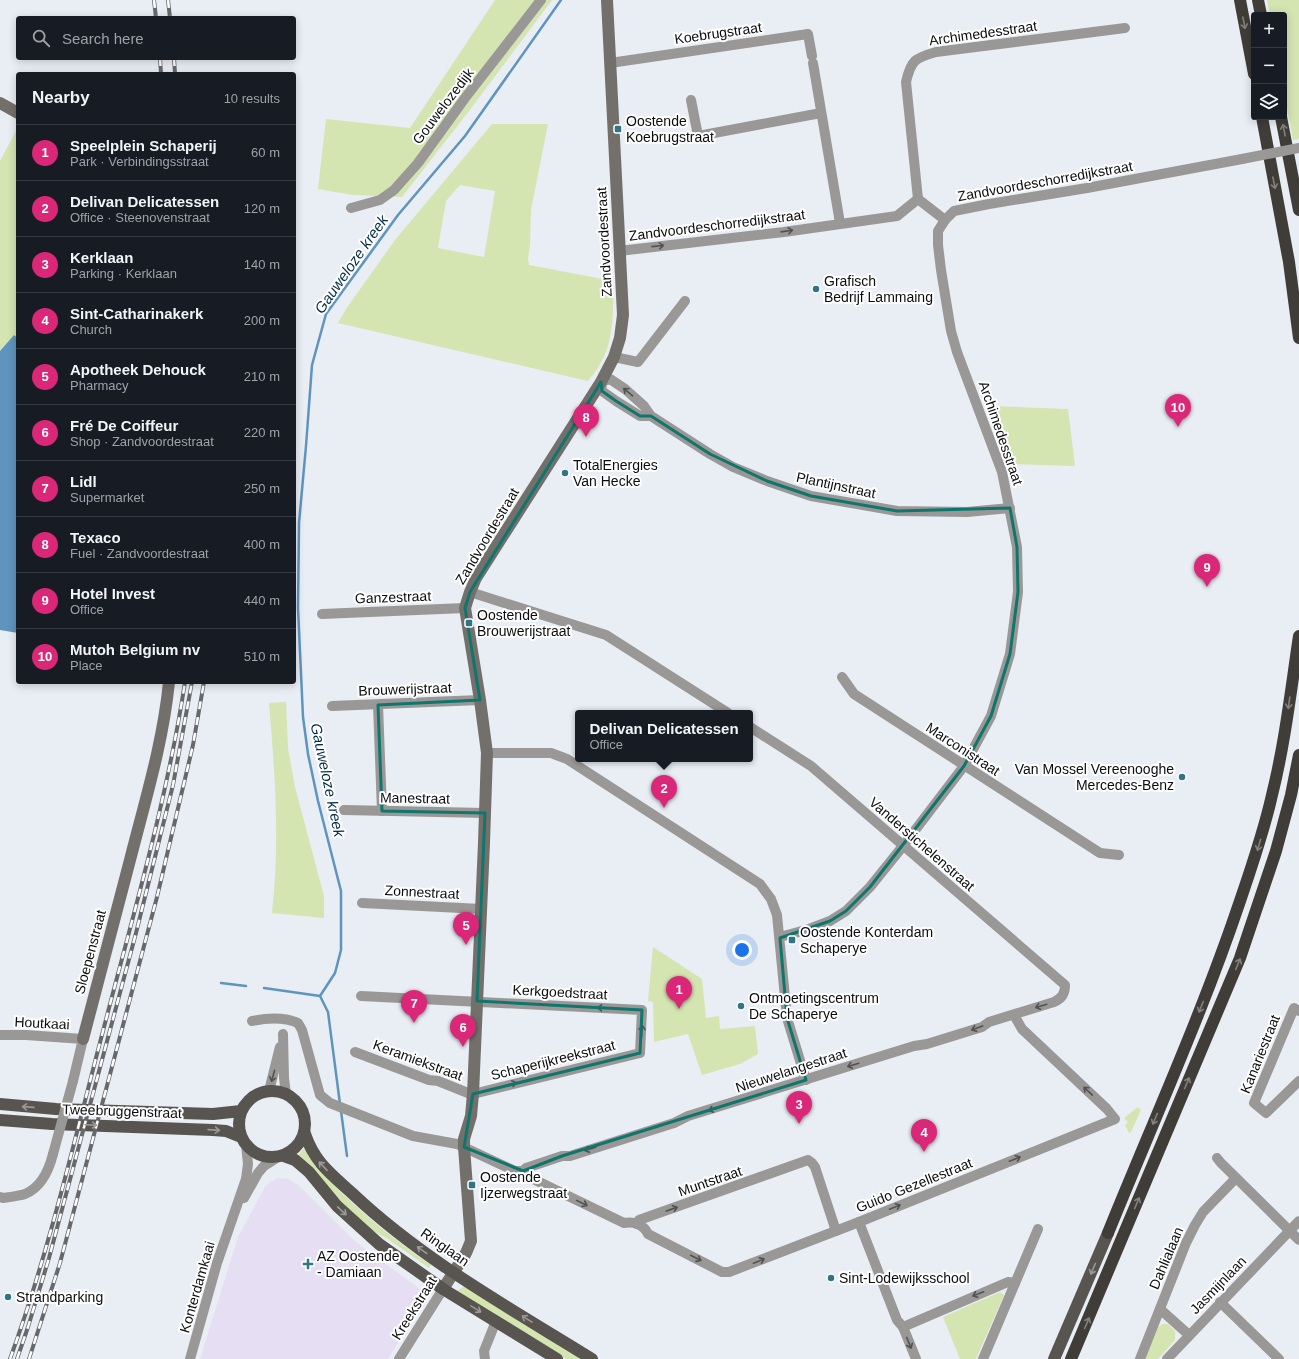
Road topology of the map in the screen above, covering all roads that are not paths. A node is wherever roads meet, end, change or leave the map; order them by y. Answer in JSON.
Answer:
{"nodes":[{"id":1,"x":541,"y":0,"type":"edge"},
{"id":2,"x":607,"y":0,"type":"edge"},
{"id":3,"x":1240,"y":0,"type":"edge"},
{"id":4,"x":1258,"y":0,"type":"edge"},
{"id":5,"x":1260,"y":12,"type":"edge"},
{"id":6,"x":1125,"y":28,"type":"dead end"},
{"id":7,"x":1251,"y":58,"type":"edge"},
{"id":8,"x":610,"y":63,"type":"junction"},
{"id":9,"x":691,"y":100,"type":"dead end"},
{"id":10,"x":0,"y":103,"type":"edge"},
{"id":11,"x":16,"y":112,"type":"edge"},
{"id":12,"x":821,"y":114,"type":"junction"},
{"id":13,"x":1263,"y":120,"type":"edge"},
{"id":14,"x":1282,"y":120,"type":"edge"},
{"id":15,"x":1299,"y":148,"type":"edge"},
{"id":16,"x":918,"y":199,"type":"junction"},
{"id":17,"x":351,"y":208,"type":"dead end"},
{"id":18,"x":1299,"y":210,"type":"edge"},
{"id":19,"x":945,"y":220,"type":"junction"},
{"id":20,"x":840,"y":223,"type":"junction"},
{"id":21,"x":619,"y":251,"type":"junction"},
{"id":22,"x":685,"y":301,"type":"dead end"},
{"id":23,"x":1299,"y":338,"type":"edge"},
{"id":24,"x":614,"y":357,"type":"junction"},
{"id":25,"x":601,"y":382,"type":"junction"},
{"id":26,"x":650,"y":416,"type":"junction"},
{"id":27,"x":1010,"y":508,"type":"junction"},
{"id":28,"x":470,"y":592,"type":"junction"},
{"id":29,"x":465,"y":608,"type":"junction"},
{"id":30,"x":322,"y":614,"type":"dead end"},
{"id":31,"x":1299,"y":636,"type":"edge"},
{"id":32,"x":842,"y":677,"type":"dead end"},
{"id":33,"x":169,"y":684,"type":"edge"},
{"id":34,"x":480,"y":700,"type":"junction"},
{"id":35,"x":378,"y":705,"type":"junction"},
{"id":36,"x":332,"y":706,"type":"dead end"},
{"id":37,"x":723,"y":710,"type":"edge"},
{"id":38,"x":753,"y":729,"type":"edge"},
{"id":39,"x":487,"y":753,"type":"junction"},
{"id":40,"x":1299,"y":755,"type":"edge"},
{"id":41,"x":964,"y":766,"type":"junction"},
{"id":42,"x":344,"y":810,"type":"dead end"},
{"id":43,"x":382,"y":811,"type":"junction"},
{"id":44,"x":485,"y":813,"type":"junction"},
{"id":45,"x":903,"y":846,"type":"junction"},
{"id":46,"x":1119,"y":855,"type":"dead end"},
{"id":47,"x":362,"y":903,"type":"dead end"},
{"id":48,"x":481,"y":909,"type":"junction"},
{"id":49,"x":780,"y":937,"type":"junction"},
{"id":50,"x":1065,"y":992,"type":"joint"},
{"id":51,"x":361,"y":996,"type":"dead end"},
{"id":52,"x":477,"y":1001,"type":"junction"},
{"id":53,"x":1299,"y":1011,"type":"edge"},
{"id":54,"x":1014,"y":1015,"type":"junction"},
{"id":55,"x":252,"y":1021,"type":"dead end"},
{"id":56,"x":0,"y":1035,"type":"edge"},
{"id":57,"x":83,"y":1039,"type":"junction"},
{"id":58,"x":354,"y":1052,"type":"dead end"},
{"id":59,"x":640,"y":1053,"type":"joint"},
{"id":60,"x":806,"y":1080,"type":"junction"},
{"id":61,"x":1299,"y":1081,"type":"edge"},
{"id":62,"x":269,"y":1091,"type":"junction"},
{"id":63,"x":286,"y":1094,"type":"junction"},
{"id":64,"x":473,"y":1094,"type":"junction"},
{"id":65,"x":0,"y":1104,"type":"edge"},
{"id":66,"x":241,"y":1111,"type":"junction"},
{"id":67,"x":0,"y":1120,"type":"edge"},
{"id":68,"x":305,"y":1134,"type":"junction"},
{"id":69,"x":243,"y":1141,"type":"junction"},
{"id":70,"x":464,"y":1147,"type":"junction"},
{"id":71,"x":281,"y":1156,"type":"junction"},
{"id":72,"x":1217,"y":1158,"type":"dead end"},
{"id":73,"x":523,"y":1171,"type":"junction"},
{"id":74,"x":1236,"y":1178,"type":"junction"},
{"id":75,"x":0,"y":1197,"type":"edge"},
{"id":76,"x":1299,"y":1220,"type":"edge"},
{"id":77,"x":858,"y":1222,"type":"junction"},
{"id":78,"x":231,"y":1223,"type":"junction"},
{"id":79,"x":637,"y":1224,"type":"junction"},
{"id":80,"x":1038,"y":1229,"type":"dead end"},
{"id":81,"x":836,"y":1230,"type":"junction"},
{"id":82,"x":1289,"y":1230,"type":"junction"},
{"id":83,"x":1108,"y":1233,"type":"joint"},
{"id":84,"x":1299,"y":1240,"type":"edge"},
{"id":85,"x":454,"y":1272,"type":"junction"},
{"id":86,"x":1015,"y":1283,"type":"junction"},
{"id":87,"x":443,"y":1289,"type":"junction"},
{"id":88,"x":1220,"y":1302,"type":"junction"},
{"id":89,"x":1160,"y":1308,"type":"junction"},
{"id":90,"x":496,"y":1321,"type":"junction"},
{"id":91,"x":903,"y":1327,"type":"junction"},
{"id":92,"x":1189,"y":1335,"type":"junction"},
{"id":93,"x":190,"y":1359,"type":"edge"},
{"id":94,"x":399,"y":1359,"type":"edge"},
{"id":95,"x":485,"y":1359,"type":"edge"},
{"id":96,"x":557,"y":1359,"type":"edge"},
{"id":97,"x":592,"y":1359,"type":"edge"},
{"id":98,"x":916,"y":1359,"type":"edge"},
{"id":99,"x":983,"y":1359,"type":"edge"},
{"id":100,"x":1054,"y":1359,"type":"edge"},
{"id":101,"x":1071,"y":1359,"type":"edge"},
{"id":102,"x":1140,"y":1359,"type":"edge"},
{"id":103,"x":1167,"y":1359,"type":"edge"},
{"id":104,"x":1279,"y":1359,"type":"edge"}],
"edges":[{"from":1,"to":17,"type":"street","name":"Gouwelozedijk"},
{"from":2,"to":8,"type":"main road","name":"Zandvoordestraat"},
{"from":3,"to":7,"type":"highway","one_way":true},
{"from":4,"to":5,"type":"highway"},
{"from":6,"to":16,"type":"street","name":"Archimedesstraat"},
{"from":8,"to":12,"type":"street","name":"Koebrugstraat"},
{"from":8,"to":21,"type":"main road","name":"Zandvoordestraat"},
{"from":9,"to":12,"type":"street"},
{"from":10,"to":11,"type":"main road"},
{"from":12,"to":20,"type":"street","name":"Koebrugstraat"},
{"from":13,"to":23,"type":"highway","one_way":true},
{"from":18,"to":14,"type":"highway","one_way":true},
{"from":15,"to":19,"type":"street","name":"Zandvoordeschorredijkstraat","bridge":true},
{"from":16,"to":19,"type":"street","name":"Zandvoordeschorredijkstraat"},
{"from":16,"to":20,"type":"street","name":"Zandvoordeschorredijkstraat"},
{"from":19,"to":27,"type":"street","name":"Archimedesstraat"},
{"from":21,"to":20,"type":"street","name":"Zandvoordeschorredijkstraat","one_way":true},
{"from":21,"to":24,"type":"main road","name":"Zandvoordestraat"},
{"from":22,"to":24,"type":"street"},
{"from":24,"to":25,"type":"main road","name":"Zandvoordestraat"},
{"from":25,"to":26,"type":"street","name":"Plantijnstraat"},
{"from":26,"to":25,"type":"street","name":"Plantijnstraat","one_way":true},
{"from":25,"to":28,"type":"main road","name":"Zandvoordestraat"},
{"from":26,"to":27,"type":"street","name":"Plantijnstraat"},
{"from":27,"to":41,"type":"street","name":"Archimedesstraat"},
{"from":28,"to":29,"type":"main road","name":"Zandvoordestraat"},
{"from":28,"to":37,"type":"street"},
{"from":29,"to":30,"type":"street","name":"Ganzestraat"},
{"from":29,"to":34,"type":"main road","name":"Zandvoordestraat"},
{"from":31,"to":83,"type":"highway","one_way":true},
{"from":32,"to":41,"type":"street","name":"Marconistraat"},
{"from":33,"to":57,"type":"main road","name":"Sloepenstraat"},
{"from":34,"to":35,"type":"street","name":"Brouwerijstraat"},
{"from":34,"to":39,"type":"main road","name":"Zandvoordestraat"},
{"from":35,"to":36,"type":"street","name":"Brouwerijstraat"},
{"from":35,"to":43,"type":"street"},
{"from":38,"to":45,"type":"street","name":"Vanderstichelenstraat"},
{"from":39,"to":44,"type":"main road","name":"Zandvoordestraat"},
{"from":39,"to":49,"type":"street"},
{"from":101,"to":40,"type":"highway","one_way":true},
{"from":41,"to":45,"type":"street","name":"Archimedesstraat"},
{"from":41,"to":46,"type":"street","name":"Marconistraat"},
{"from":42,"to":43,"type":"street","name":"Manestraat"},
{"from":43,"to":44,"type":"street","name":"Manestraat"},
{"from":44,"to":48,"type":"main road","name":"Zandvoordestraat"},
{"from":45,"to":49,"type":"street","name":"Archimedesstraat"},
{"from":45,"to":50,"type":"street","name":"Vanderstichelenstraat"},
{"from":47,"to":48,"type":"street","name":"Zonnestraat"},
{"from":48,"to":52,"type":"main road","name":"Zandvoordestraat"},
{"from":49,"to":60,"type":"street"},
{"from":50,"to":54,"type":"street","name":"Nieuwelangestraat","one_way":true},
{"from":51,"to":52,"type":"street","name":"Kerkgoedstraat"},
{"from":59,"to":52,"type":"street","name":"Kerkgoedstraat","one_way":true},
{"from":52,"to":64,"type":"main road","name":"Zandvoordestraat"},
{"from":53,"to":61,"type":"street","name":"Kanariestraat"},
{"from":54,"to":60,"type":"street","name":"Nieuwelangestraat","one_way":true},
{"from":77,"to":54,"type":"street","name":"Guido Gezellestraat","one_way":true},
{"from":55,"to":70,"type":"street"},
{"from":56,"to":57,"type":"street","name":"Houtkaai"},
{"from":57,"to":75,"type":"street","name":"Sloepenstraat","bridge":true},
{"from":58,"to":64,"type":"street","name":"Keramiekstraat"},
{"from":64,"to":59,"type":"street","name":"Schaperijkreekstraat","one_way":true},
{"from":60,"to":73,"type":"street","name":"Nieuwelangestraat","one_way":true},
{"from":62,"to":63,"type":"main road"},
{"from":63,"to":62,"type":"street","one_way":true},
{"from":62,"to":66,"type":"main road"},
{"from":63,"to":68,"type":"main road"},
{"from":64,"to":70,"type":"main road","name":"Zandvoordestraat"},
{"from":66,"to":65,"type":"main road","name":"Tweebruggenstraat","one_way":true},
{"from":66,"to":69,"type":"main road"},
{"from":67,"to":69,"type":"main road","name":"Tweebruggenstraat","one_way":true},
{"from":68,"to":71,"type":"main road"},
{"from":85,"to":68,"type":"main road","name":"Ringlaan","one_way":true},
{"from":69,"to":71,"type":"main road"},
{"from":69,"to":78,"type":"street","name":"Konterdamkaai"},
{"from":70,"to":73,"type":"street"},
{"from":70,"to":85,"type":"main road","name":"Zandvoordestraat"},
{"from":71,"to":78,"type":"street","name":"Konterdamkaai"},
{"from":71,"to":87,"type":"main road","one_way":true},
{"from":72,"to":74,"type":"street"},
{"from":73,"to":79,"type":"street","one_way":true},
{"from":74,"to":82,"type":"street"},
{"from":74,"to":89,"type":"street","name":"Dahlialaan"},
{"from":76,"to":82,"type":"street","name":"Jasmijnlaan"},
{"from":77,"to":81,"type":"street","name":"Guido Gezellestraat"},
{"from":77,"to":91,"type":"street"},
{"from":78,"to":93,"type":"street","name":"Konterdamkaai"},
{"from":79,"to":81,"type":"street","name":"Guido Gezellestraat","one_way":true},
{"from":79,"to":81,"type":"street","name":"Muntstraat","one_way":true},
{"from":80,"to":86,"type":"street"},
{"from":82,"to":84,"type":"street"},
{"from":82,"to":88,"type":"street","name":"Jasmijnlaan"},
{"from":83,"to":100,"type":"main road","one_way":true},
{"from":85,"to":87,"type":"main road","name":"Kreekstraat"},
{"from":97,"to":85,"type":"main road","name":"Ringlaan","one_way":true},
{"from":86,"to":91,"type":"street","one_way":true},
{"from":86,"to":99,"type":"street"},
{"from":87,"to":90,"type":"main road","one_way":true},
{"from":87,"to":94,"type":"street","name":"Kreekstraat"},
{"from":88,"to":92,"type":"street","name":"Jasmijnlaan"},
{"from":88,"to":104,"type":"street"},
{"from":89,"to":92,"type":"street"},
{"from":89,"to":102,"type":"street","name":"Dahlialaan"},
{"from":90,"to":95,"type":"street"},
{"from":90,"to":96,"type":"main road"},
{"from":91,"to":98,"type":"street","one_way":true},
{"from":92,"to":103,"type":"street","name":"Jasmijnlaan"}]}
